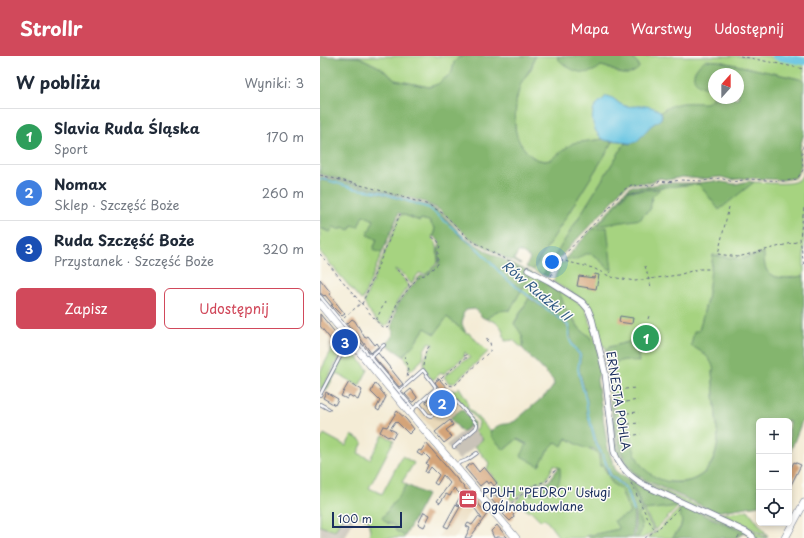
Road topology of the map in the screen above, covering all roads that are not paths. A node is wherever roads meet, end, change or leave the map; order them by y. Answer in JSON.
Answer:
{"nodes":[{"id":1,"x":528,"y":270,"type":"road end"},
{"id":2,"x":320,"y":296,"type":"edge"},
{"id":3,"x":321,"y":309,"type":"edge"},
{"id":4,"x":384,"y":345,"type":"dead end"},
{"id":5,"x":354,"y":346,"type":"junction"},
{"id":6,"x":370,"y":357,"type":"junction"},
{"id":7,"x":399,"y":391,"type":"junction"},
{"id":8,"x":320,"y":395,"type":"edge"},
{"id":9,"x":320,"y":404,"type":"edge"},
{"id":10,"x":419,"y":404,"type":"junction"},
{"id":11,"x":329,"y":409,"type":"dead end"},
{"id":12,"x":411,"y":411,"type":"junction"},
{"id":13,"x":454,"y":447,"type":"dead end"},
{"id":14,"x":477,"y":452,"type":"dead end"},
{"id":15,"x":454,"y":465,"type":"junction"},
{"id":16,"x":804,"y":503,"type":"edge"},
{"id":17,"x":516,"y":538,"type":"edge"},
{"id":18,"x":753,"y":538,"type":"edge"},
{"id":19,"x":785,"y":538,"type":"edge"}],
"edges":[{"from":1,"to":18,"type":"street","name":"ERNESTA POHLA"},
{"from":2,"to":6,"type":"lane"},
{"from":3,"to":5,"type":"street"},
{"from":4,"to":6,"type":"lane"},
{"from":5,"to":8,"type":"lane"},
{"from":5,"to":12,"type":"street"},
{"from":6,"to":7,"type":"lane"},
{"from":7,"to":10,"type":"lane"},
{"from":7,"to":12,"type":"lane"},
{"from":9,"to":11,"type":"lane"},
{"from":10,"to":12,"type":"lane"},
{"from":10,"to":13,"type":"lane"},
{"from":12,"to":15,"type":"street"},
{"from":14,"to":15,"type":"lane"},
{"from":15,"to":17,"type":"street"},
{"from":16,"to":19,"type":"street"}]}
